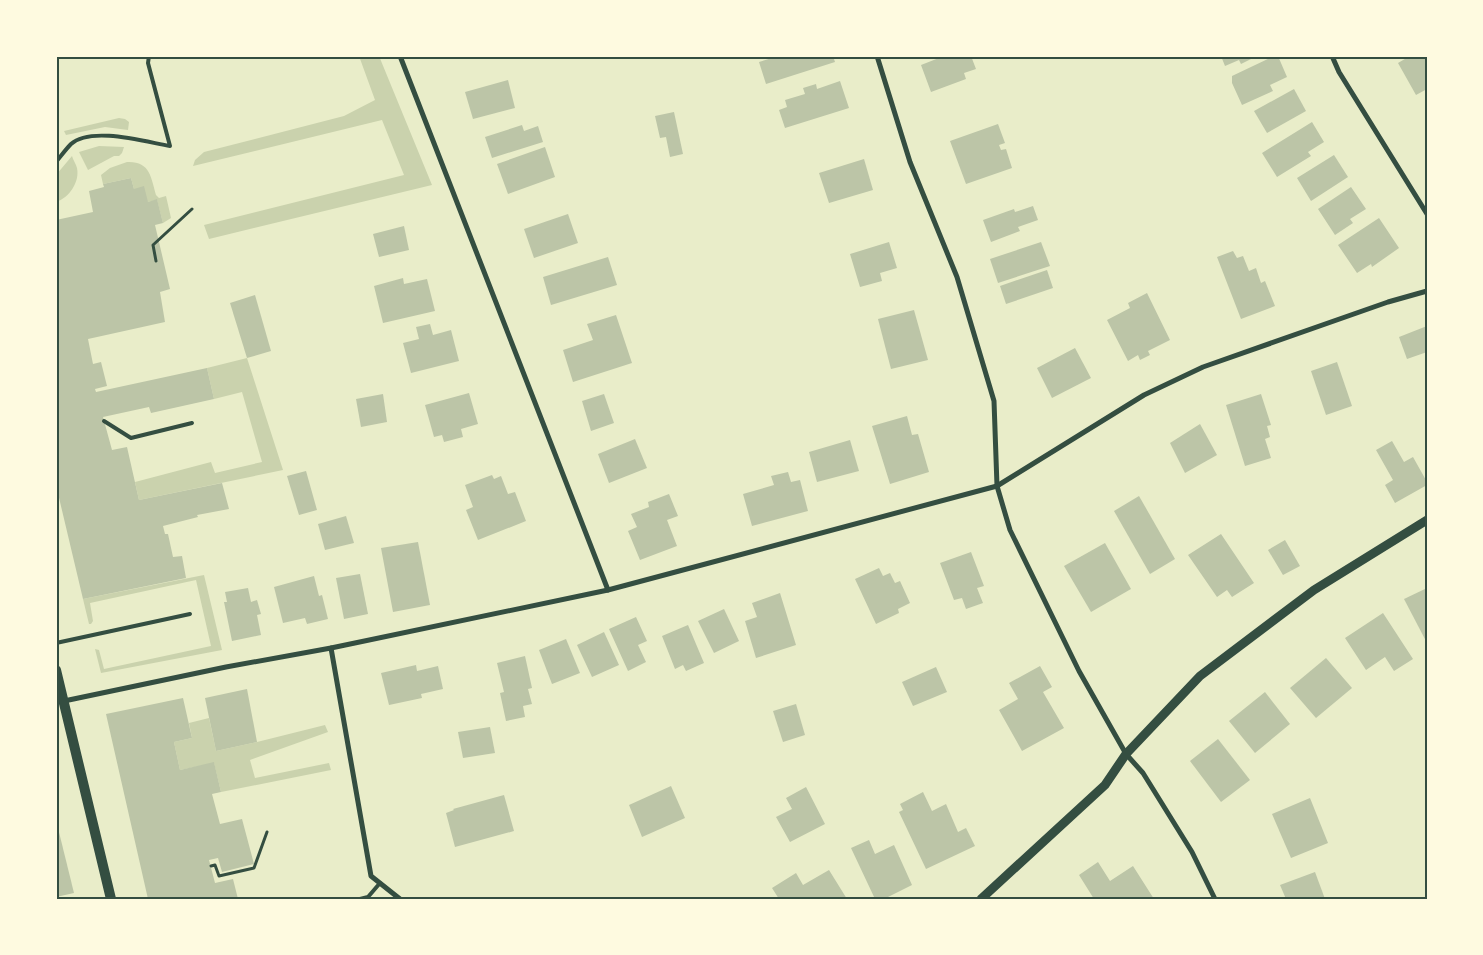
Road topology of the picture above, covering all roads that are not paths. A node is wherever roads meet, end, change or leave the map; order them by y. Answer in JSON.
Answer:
{"nodes":[{"id":1,"x":149,"y":56,"type":"edge"},
{"id":2,"x":400,"y":56,"type":"edge"},
{"id":3,"x":877,"y":56,"type":"edge"},
{"id":4,"x":1332,"y":56,"type":"edge"},
{"id":5,"x":56,"y":162,"type":"edge"},
{"id":6,"x":1427,"y":214,"type":"edge"},
{"id":7,"x":1427,"y":291,"type":"edge"},
{"id":8,"x":104,"y":421,"type":"dead end"},
{"id":9,"x":192,"y":423,"type":"dead end"},
{"id":10,"x":997,"y":486,"type":"junction"},
{"id":11,"x":1427,"y":520,"type":"edge"},
{"id":12,"x":608,"y":590,"type":"junction"},
{"id":13,"x":190,"y":614,"type":"dead end"},
{"id":14,"x":56,"y":643,"type":"edge"},
{"id":15,"x":331,"y":648,"type":"junction"},
{"id":16,"x":56,"y":670,"type":"edge"},
{"id":17,"x":64,"y":701,"type":"junction"},
{"id":18,"x":1126,"y":754,"type":"junction"},
{"id":19,"x":380,"y":883,"type":"junction"},
{"id":20,"x":111,"y":899,"type":"edge"},
{"id":21,"x":360,"y":899,"type":"edge"},
{"id":22,"x":400,"y":899,"type":"edge"},
{"id":23,"x":981,"y":899,"type":"edge"},
{"id":24,"x":1215,"y":899,"type":"edge"}],
"edges":[{"from":1,"to":5,"type":"lane"},
{"from":2,"to":12,"type":"street"},
{"from":3,"to":10,"type":"street"},
{"from":4,"to":6,"type":"street"},
{"from":7,"to":10,"type":"street"},
{"from":8,"to":9,"type":"lane"},
{"from":10,"to":12,"type":"street"},
{"from":10,"to":18,"type":"street"},
{"from":11,"to":18,"type":"street"},
{"from":12,"to":15,"type":"street"},
{"from":13,"to":14,"type":"lane"},
{"from":15,"to":17,"type":"street"},
{"from":15,"to":19,"type":"street"},
{"from":16,"to":17,"type":"main road"},
{"from":17,"to":20,"type":"main road"},
{"from":18,"to":23,"type":"street"},
{"from":18,"to":24,"type":"street"},
{"from":19,"to":21,"type":"lane"},
{"from":19,"to":22,"type":"street"}]}
